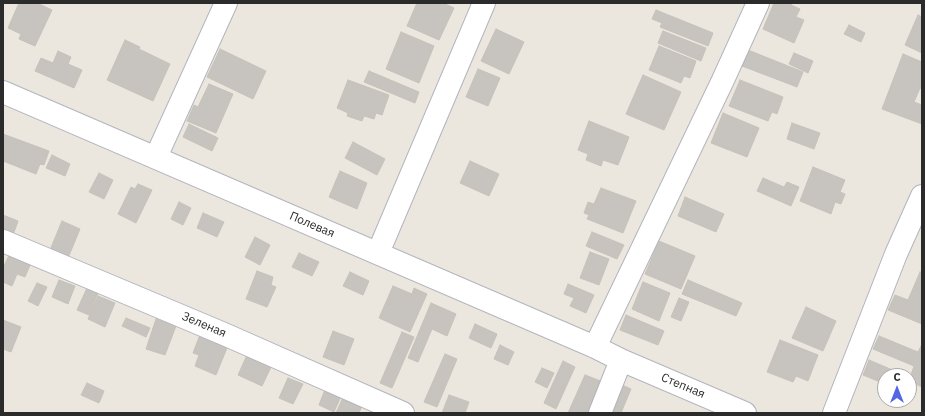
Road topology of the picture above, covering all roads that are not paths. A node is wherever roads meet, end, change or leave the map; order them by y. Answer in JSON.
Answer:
{"nodes":[{"id":1,"x":226,"y":3,"type":"edge"},
{"id":2,"x":484,"y":3,"type":"edge"},
{"id":3,"x":758,"y":3,"type":"edge"},
{"id":4,"x":3,"y":92,"type":"edge"},
{"id":5,"x":156,"y":157,"type":"junction"},
{"id":6,"x":922,"y":196,"type":"edge"},
{"id":7,"x":3,"y":241,"type":"edge"},
{"id":8,"x":378,"y":253,"type":"junction"},
{"id":9,"x":595,"y":347,"type":"junction"},
{"id":10,"x":621,"y":360,"type":"junction"},
{"id":11,"x":403,"y":413,"type":"edge"},
{"id":12,"x":600,"y":413,"type":"edge"},
{"id":13,"x":746,"y":413,"type":"edge"},
{"id":14,"x":834,"y":413,"type":"edge"}],
"edges":[{"from":1,"to":5,"type":"street"},
{"from":2,"to":8,"type":"street"},
{"from":3,"to":9,"type":"street"},
{"from":4,"to":5,"type":"street","name":"Полевая"},
{"from":5,"to":8,"type":"street","name":"Полевая"},
{"from":6,"to":14,"type":"street"},
{"from":7,"to":11,"type":"street","name":"Зеленая"},
{"from":8,"to":9,"type":"street","name":"Полевая"},
{"from":9,"to":10,"type":"street","name":"Полевая"},
{"from":10,"to":12,"type":"street"},
{"from":10,"to":13,"type":"street","name":"Степная"}]}
